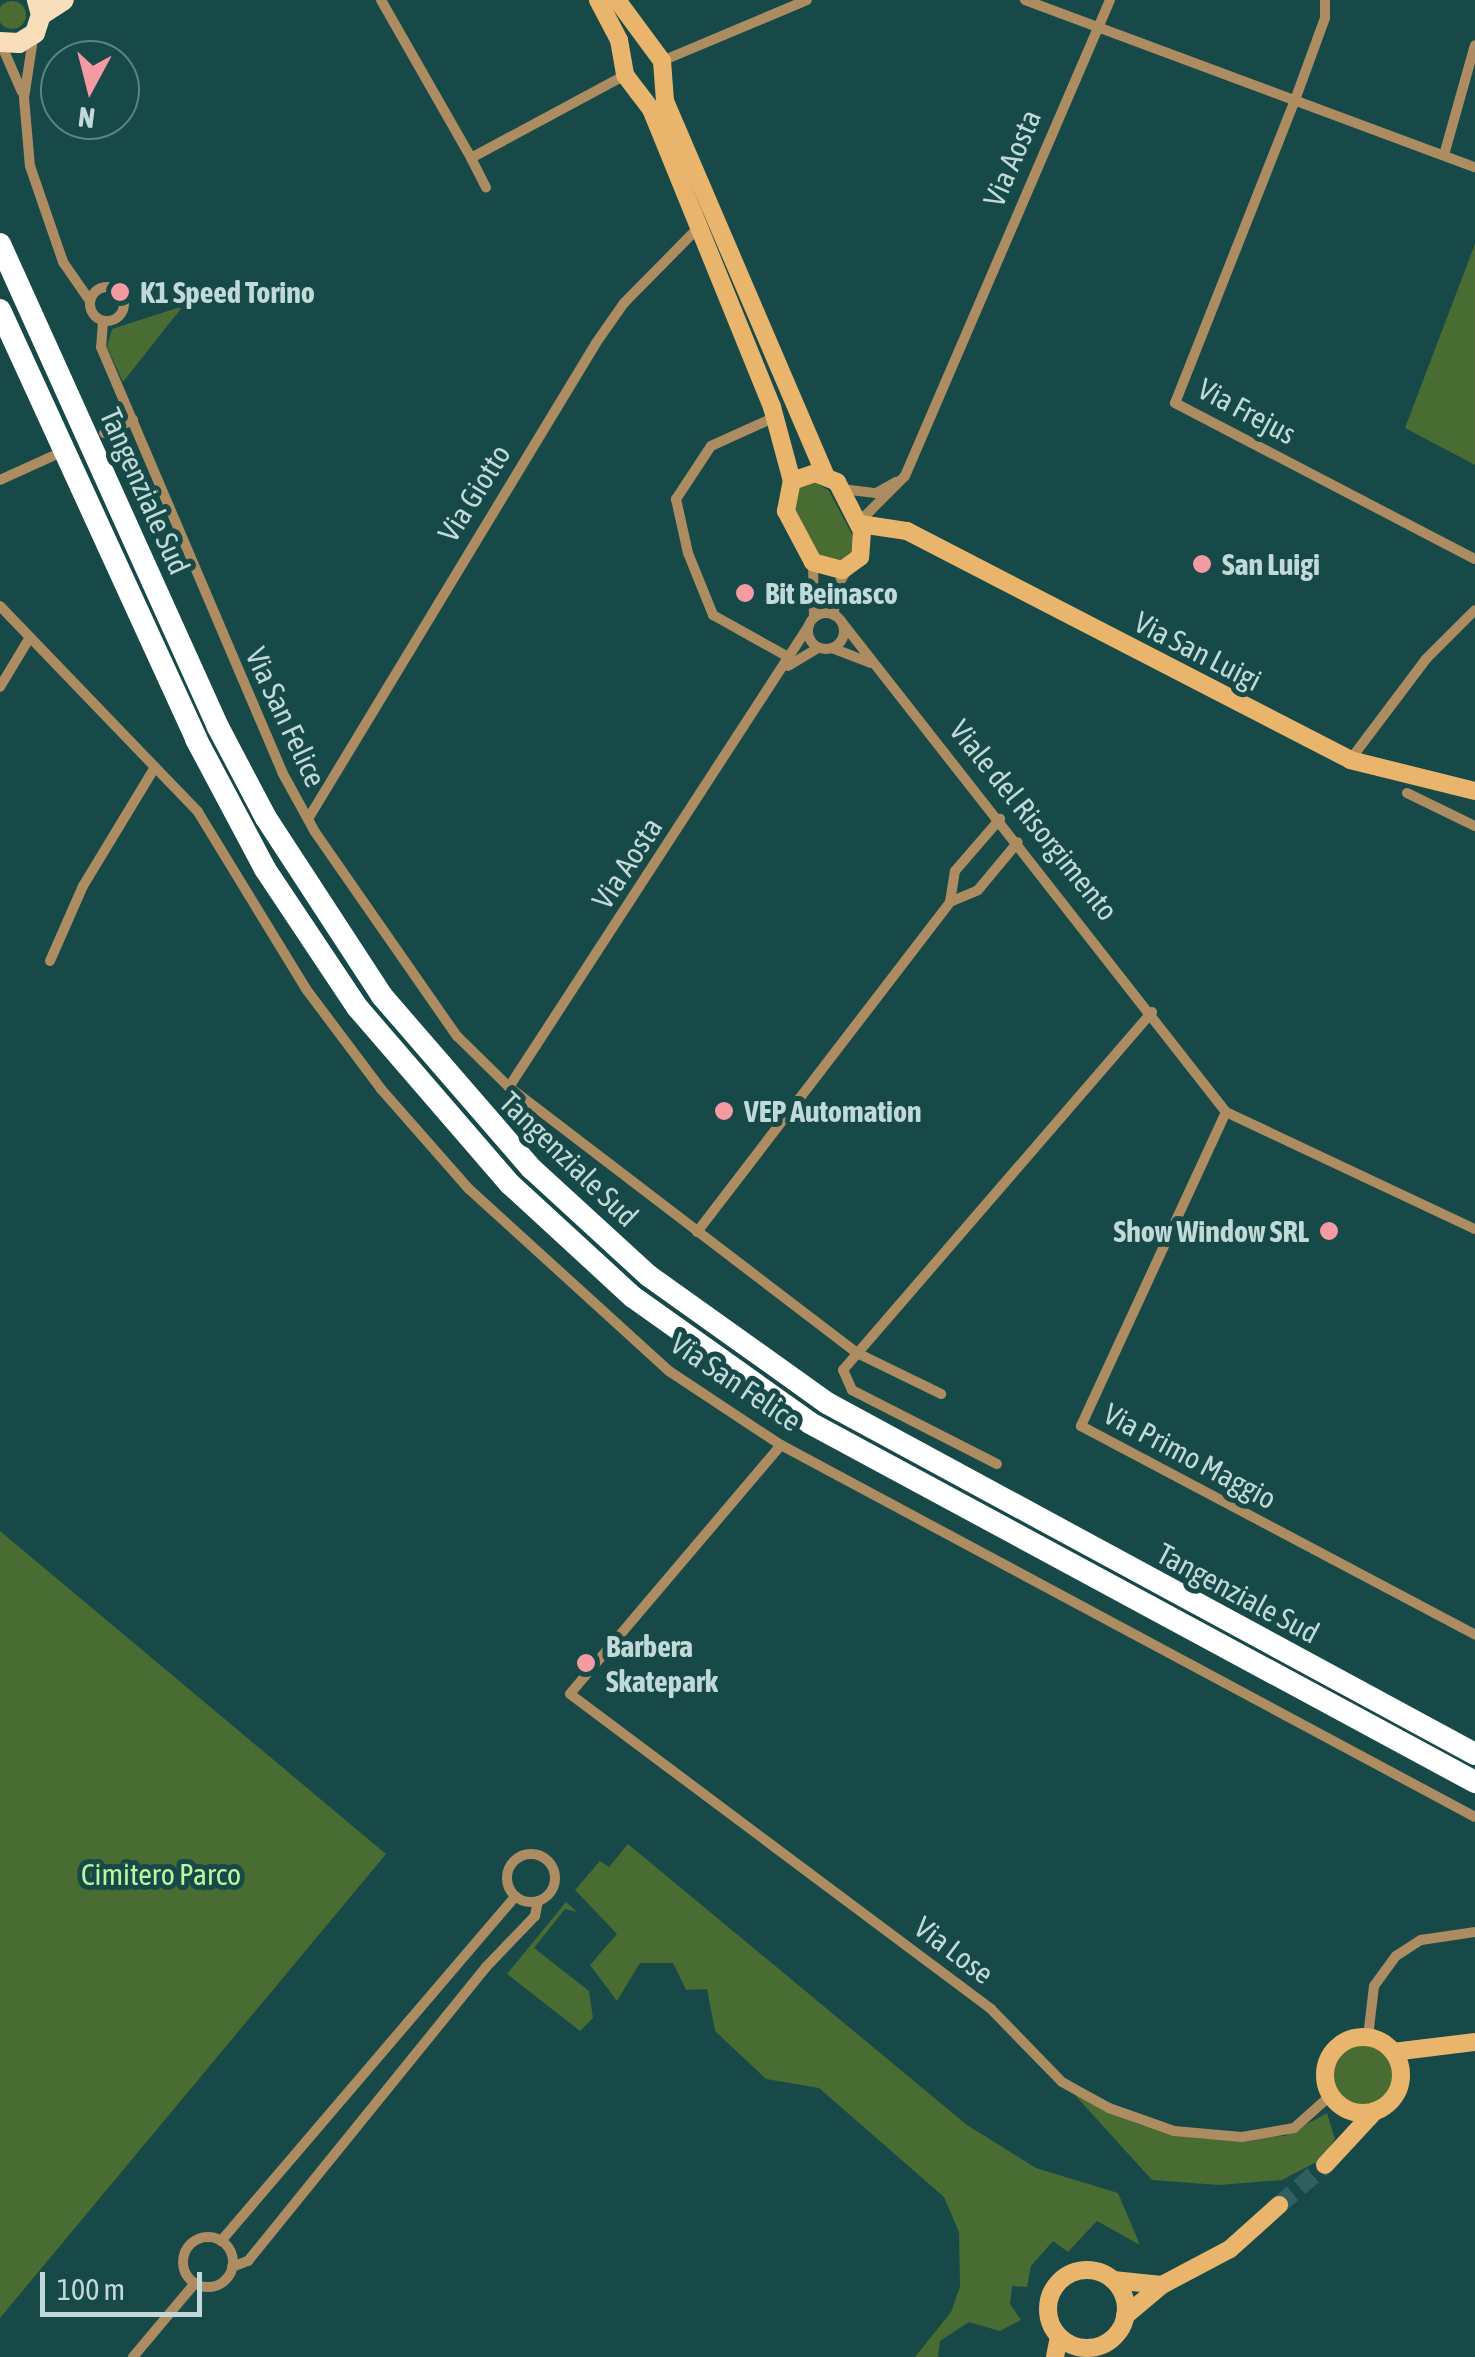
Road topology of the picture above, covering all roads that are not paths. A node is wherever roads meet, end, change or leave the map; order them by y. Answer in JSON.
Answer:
{"nodes":[{"id":1,"x":64,"y":0,"type":"edge"},
{"id":2,"x":382,"y":0,"type":"edge"},
{"id":3,"x":598,"y":0,"type":"edge"},
{"id":4,"x":618,"y":0,"type":"edge"},
{"id":5,"x":807,"y":0,"type":"edge"},
{"id":6,"x":1025,"y":0,"type":"edge"},
{"id":7,"x":1110,"y":0,"type":"edge"},
{"id":8,"x":1325,"y":0,"type":"edge"},
{"id":9,"x":1334,"y":0,"type":"edge"},
{"id":10,"x":38,"y":16,"type":"edge"},
{"id":11,"x":1325,"y":18,"type":"junction"},
{"id":12,"x":1095,"y":26,"type":"junction"},
{"id":13,"x":0,"y":42,"type":"edge"},
{"id":14,"x":1475,"y":46,"type":"edge"},
{"id":15,"x":657,"y":63,"type":"junction"},
{"id":16,"x":630,"y":74,"type":"junction"},
{"id":17,"x":24,"y":98,"type":"junction"},
{"id":18,"x":1295,"y":100,"type":"junction"},
{"id":19,"x":1444,"y":155,"type":"junction"},
{"id":20,"x":471,"y":158,"type":"junction"},
{"id":21,"x":1475,"y":166,"type":"edge"},
{"id":22,"x":486,"y":187,"type":"dead end"},
{"id":23,"x":705,"y":221,"type":"junction"},
{"id":24,"x":0,"y":244,"type":"edge"},
{"id":25,"x":68,"y":271,"type":"junction"},
{"id":26,"x":106,"y":286,"type":"junction"},
{"id":27,"x":90,"y":301,"type":"junction"},
{"id":28,"x":0,"y":310,"type":"edge"},
{"id":29,"x":103,"y":320,"type":"junction"},
{"id":30,"x":778,"y":408,"type":"junction"},
{"id":31,"x":133,"y":420,"type":"junction"},
{"id":32,"x":104,"y":432,"type":"dead end"},
{"id":33,"x":53,"y":456,"type":"dead end"},
{"id":34,"x":826,"y":475,"type":"junction"},
{"id":35,"x":905,"y":476,"type":"junction"},
{"id":36,"x":0,"y":480,"type":"edge"},
{"id":37,"x":792,"y":481,"type":"junction"},
{"id":38,"x":842,"y":489,"type":"junction"},
{"id":39,"x":859,"y":523,"type":"junction"},
{"id":40,"x":907,"y":531,"type":"junction"},
{"id":41,"x":862,"y":551,"type":"junction"},
{"id":42,"x":1475,"y":560,"type":"edge"},
{"id":43,"x":813,"y":562,"type":"junction"},
{"id":44,"x":850,"y":566,"type":"junction"},
{"id":45,"x":0,"y":606,"type":"edge"},
{"id":46,"x":1475,"y":610,"type":"edge"},
{"id":47,"x":838,"y":618,"type":"junction"},
{"id":48,"x":811,"y":622,"type":"junction"},
{"id":49,"x":30,"y":637,"type":"junction"},
{"id":50,"x":818,"y":648,"type":"junction"},
{"id":51,"x":832,"y":648,"type":"junction"},
{"id":52,"x":788,"y":662,"type":"junction"},
{"id":53,"x":872,"y":663,"type":"junction"},
{"id":54,"x":0,"y":686,"type":"edge"},
{"id":55,"x":1350,"y":760,"type":"junction"},
{"id":56,"x":155,"y":767,"type":"junction"},
{"id":57,"x":1475,"y":791,"type":"edge"},
{"id":58,"x":1407,"y":793,"type":"dead end"},
{"id":59,"x":308,"y":819,"type":"junction"},
{"id":60,"x":1000,"y":819,"type":"junction"},
{"id":61,"x":1475,"y":826,"type":"edge"},
{"id":62,"x":1018,"y":842,"type":"junction"},
{"id":63,"x":950,"y":902,"type":"junction"},
{"id":64,"x":50,"y":961,"type":"dead end"},
{"id":65,"x":1152,"y":1012,"type":"junction"},
{"id":66,"x":509,"y":1087,"type":"junction"},
{"id":67,"x":1226,"y":1112,"type":"junction"},
{"id":68,"x":1475,"y":1229,"type":"edge"},
{"id":69,"x":697,"y":1232,"type":"junction"},
{"id":70,"x":855,"y":1352,"type":"junction"},
{"id":71,"x":941,"y":1394,"type":"dead end"},
{"id":72,"x":781,"y":1445,"type":"junction"},
{"id":73,"x":997,"y":1464,"type":"dead end"},
{"id":74,"x":1475,"y":1635,"type":"edge"},
{"id":75,"x":1475,"y":1754,"type":"edge"},
{"id":76,"x":1475,"y":1782,"type":"edge"},
{"id":77,"x":1475,"y":1817,"type":"edge"},
{"id":78,"x":515,"y":1897,"type":"junction"},
{"id":79,"x":538,"y":1901,"type":"junction"},
{"id":80,"x":1475,"y":1932,"type":"edge"},
{"id":81,"x":1368,"y":2037,"type":"junction"},
{"id":82,"x":1475,"y":2042,"type":"edge"},
{"id":83,"x":1454,"y":2047,"type":"junction"},
{"id":84,"x":1393,"y":2052,"type":"junction"},
{"id":85,"x":1400,"y":2083,"type":"junction"},
{"id":86,"x":1332,"y":2097,"type":"junction"},
{"id":87,"x":1375,"y":2111,"type":"junction"},
{"id":88,"x":1279,"y":2205,"type":"tunnel mouth"},
{"id":89,"x":221,"y":2241,"type":"junction"},
{"id":90,"x":232,"y":2267,"type":"junction"},
{"id":91,"x":1113,"y":2280,"type":"junction"},
{"id":92,"x":195,"y":2282,"type":"junction"},
{"id":93,"x":1162,"y":2285,"type":"junction"},
{"id":94,"x":1125,"y":2316,"type":"junction"},
{"id":95,"x":1059,"y":2336,"type":"junction"},
{"id":96,"x":1080,"y":2353,"type":"edge"},
{"id":97,"x":133,"y":2357,"type":"edge"},
{"id":98,"x":1055,"y":2357,"type":"edge"}],
"edges":[{"from":1,"to":10,"type":"main road"},
{"from":2,"to":20,"type":"street"},
{"from":3,"to":16,"type":"street"},
{"from":4,"to":15,"type":"street"},
{"from":5,"to":15,"type":"street"},
{"from":6,"to":12,"type":"street"},
{"from":7,"to":12,"type":"street","name":"Via Aosta"},
{"from":8,"to":11,"type":"street"},
{"from":9,"to":11,"type":"street"},
{"from":10,"to":13,"type":"main road"},
{"from":10,"to":17,"type":"street","name":"Via San Felice"},
{"from":11,"to":18,"type":"street"},
{"from":12,"to":18,"type":"street"},
{"from":12,"to":35,"type":"street","name":"Via Aosta"},
{"from":13,"to":17,"type":"street","name":"Via San Felice"},
{"from":14,"to":19,"type":"street"},
{"from":15,"to":16,"type":"street"},
{"from":15,"to":16,"type":"street"},
{"from":15,"to":23,"type":"street"},
{"from":16,"to":20,"type":"street"},
{"from":16,"to":23,"type":"street"},
{"from":17,"to":25,"type":"street","name":"Via San Felice"},
{"from":18,"to":19,"type":"street"},
{"from":18,"to":42,"type":"street","name":"Via Frejus"},
{"from":19,"to":21,"type":"street"},
{"from":20,"to":22,"type":"street"},
{"from":23,"to":30,"type":"street"},
{"from":23,"to":59,"type":"street","name":"Via Giotto"},
{"from":24,"to":75,"type":"highway","name":"Tangenziale Sud"},
{"from":25,"to":26,"type":"street"},
{"from":25,"to":27,"type":"street","name":"Via San Felice"},
{"from":26,"to":27,"type":"street"},
{"from":26,"to":29,"type":"street","name":"Via San Felice"},
{"from":27,"to":29,"type":"street","name":"Via San Felice"},
{"from":28,"to":76,"type":"highway","name":"Tangenziale Sud"},
{"from":29,"to":31,"type":"street","name":"Via San Felice"},
{"from":30,"to":34,"type":"street"},
{"from":30,"to":37,"type":"street"},
{"from":30,"to":52,"type":"street"},
{"from":31,"to":32,"type":"street"},
{"from":31,"to":59,"type":"street","name":"Via San Felice"},
{"from":33,"to":36,"type":"street"},
{"from":34,"to":37,"type":"street"},
{"from":34,"to":38,"type":"street"},
{"from":35,"to":38,"type":"street"},
{"from":35,"to":39,"type":"street","name":"Via Aosta"},
{"from":37,"to":43,"type":"street"},
{"from":38,"to":39,"type":"street"},
{"from":39,"to":40,"type":"street","name":"Via San Luigi"},
{"from":39,"to":41,"type":"street"},
{"from":40,"to":41,"type":"street"},
{"from":40,"to":55,"type":"street","name":"Via San Luigi"},
{"from":41,"to":44,"type":"street"},
{"from":43,"to":44,"type":"street"},
{"from":43,"to":48,"type":"street"},
{"from":44,"to":47,"type":"street"},
{"from":45,"to":49,"type":"street","name":"Via San Felice"},
{"from":46,"to":55,"type":"street"},
{"from":47,"to":48,"type":"street"},
{"from":47,"to":51,"type":"street"},
{"from":47,"to":53,"type":"street","name":"Viale del Risorgimento"},
{"from":48,"to":50,"type":"street"},
{"from":48,"to":52,"type":"street","name":"Via Aosta"},
{"from":49,"to":54,"type":"street"},
{"from":49,"to":56,"type":"street","name":"Via San Felice"},
{"from":50,"to":51,"type":"street"},
{"from":50,"to":52,"type":"street","name":"Via Aosta"},
{"from":51,"to":53,"type":"street"},
{"from":52,"to":66,"type":"street","name":"Via Aosta"},
{"from":53,"to":60,"type":"street","name":"Viale del Risorgimento"},
{"from":55,"to":57,"type":"street","name":"Via San Luigi"},
{"from":56,"to":64,"type":"street"},
{"from":56,"to":72,"type":"street","name":"Via San Felice"},
{"from":58,"to":61,"type":"street"},
{"from":59,"to":66,"type":"street","name":"Via San Felice"},
{"from":60,"to":62,"type":"street","name":"Viale del Risorgimento"},
{"from":60,"to":63,"type":"street"},
{"from":62,"to":63,"type":"street"},
{"from":62,"to":65,"type":"street","name":"Viale del Risorgimento"},
{"from":63,"to":69,"type":"street"},
{"from":65,"to":67,"type":"street"},
{"from":65,"to":70,"type":"street"},
{"from":66,"to":69,"type":"street","name":"Via San Felice"},
{"from":67,"to":68,"type":"street"},
{"from":67,"to":74,"type":"street","name":"Via Primo Maggio"},
{"from":69,"to":70,"type":"street","name":"Via San Felice"},
{"from":70,"to":71,"type":"street","name":"Via San Felice"},
{"from":70,"to":73,"type":"street"},
{"from":72,"to":77,"type":"street","name":"Via San Felice"},
{"from":72,"to":86,"type":"street","name":"Via Lose"},
{"from":78,"to":79,"type":"street"},
{"from":78,"to":79,"type":"street"},
{"from":78,"to":89,"type":"street"},
{"from":79,"to":90,"type":"street"},
{"from":80,"to":81,"type":"street"},
{"from":81,"to":84,"type":"street"},
{"from":81,"to":86,"type":"street"},
{"from":82,"to":83,"type":"street"},
{"from":83,"to":84,"type":"street"},
{"from":83,"to":85,"type":"street"},
{"from":84,"to":85,"type":"street"},
{"from":85,"to":87,"type":"street"},
{"from":86,"to":87,"type":"street"},
{"from":86,"to":87,"type":"street"},
{"from":88,"to":93,"type":"street"},
{"from":89,"to":90,"type":"street"},
{"from":89,"to":92,"type":"street"},
{"from":90,"to":92,"type":"street"},
{"from":91,"to":93,"type":"street"},
{"from":91,"to":94,"type":"street"},
{"from":91,"to":95,"type":"street"},
{"from":92,"to":97,"type":"street"},
{"from":93,"to":94,"type":"street"},
{"from":94,"to":96,"type":"street"},
{"from":95,"to":96,"type":"street"},
{"from":95,"to":98,"type":"street"}]}
